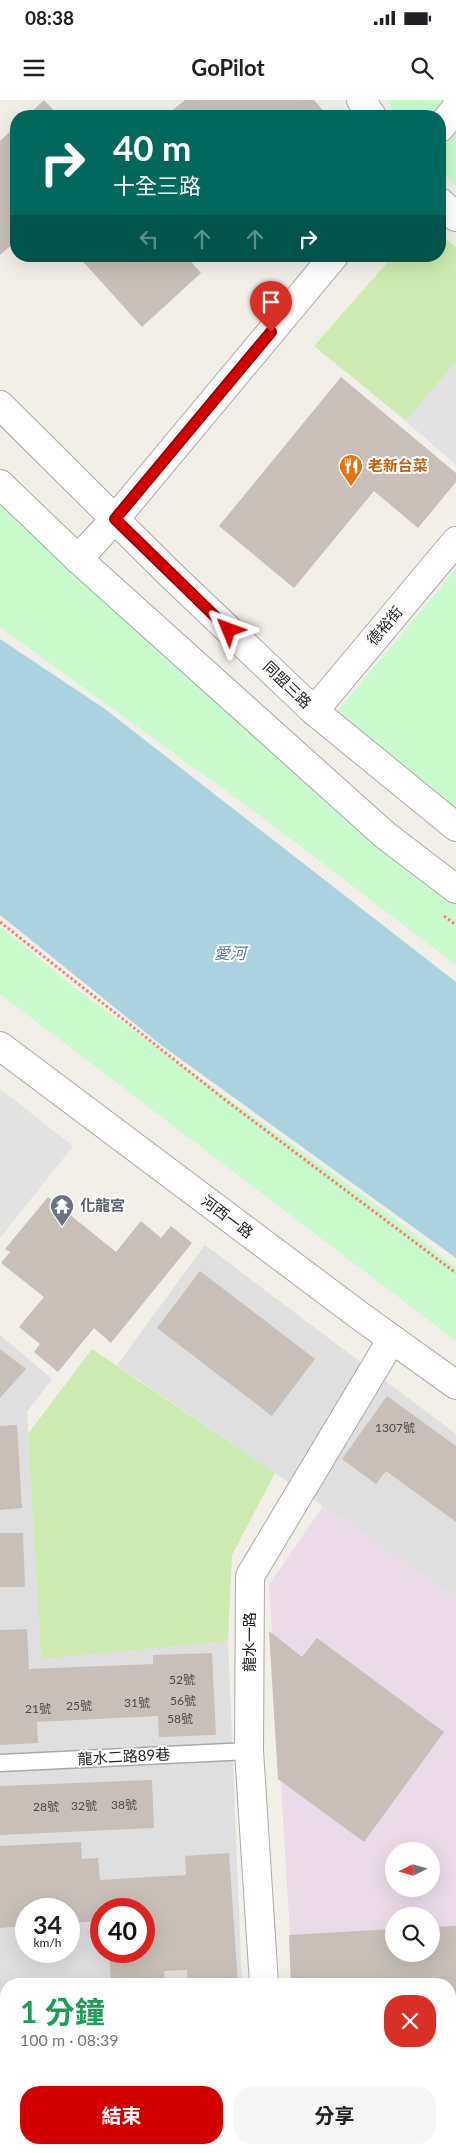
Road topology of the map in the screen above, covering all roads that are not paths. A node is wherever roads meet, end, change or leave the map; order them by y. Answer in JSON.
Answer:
{"nodes":[{"id":1,"x":456,"y":108,"type":"edge"},
{"id":2,"x":446,"y":120,"type":"edge"},
{"id":3,"x":446,"y":208,"type":"edge"},
{"id":4,"x":456,"y":217,"type":"edge"},
{"id":5,"x":329,"y":262,"type":"edge"},
{"id":6,"x":0,"y":405,"type":"edge"},
{"id":7,"x":0,"y":484,"type":"edge"},
{"id":8,"x":115,"y":519,"type":"junction"},
{"id":9,"x":456,"y":541,"type":"edge"},
{"id":10,"x":78,"y":559,"type":"junction"},
{"id":11,"x":314,"y":711,"type":"junction"},
{"id":12,"x":456,"y":827,"type":"edge"},
{"id":13,"x":456,"y":889,"type":"edge"},
{"id":14,"x":0,"y":1046,"type":"edge"},
{"id":15,"x":392,"y":1339,"type":"junction"},
{"id":16,"x":456,"y":1385,"type":"edge"},
{"id":17,"x":249,"y":1751,"type":"junction"},
{"id":18,"x":0,"y":1762,"type":"edge"},
{"id":19,"x":264,"y":1978,"type":"edge"}],
"edges":[{"from":1,"to":2,"type":"street"},
{"from":3,"to":4,"type":"street"},
{"from":5,"to":8,"type":"street"},
{"from":6,"to":8,"type":"street","name":"同盟三路"},
{"from":7,"to":10,"type":"street"},
{"from":8,"to":10,"type":"street"},
{"from":8,"to":11,"type":"street","name":"同盟三路"},
{"from":9,"to":11,"type":"street","name":"德裕街"},
{"from":10,"to":13,"type":"street"},
{"from":11,"to":12,"type":"street","name":"同盟三路"},
{"from":14,"to":15,"type":"street","name":"河西一路"},
{"from":15,"to":16,"type":"street","name":"河西一路"},
{"from":15,"to":17,"type":"street","name":"龍水一路"},
{"from":17,"to":18,"type":"lane","name":"龍水二路89巷"},
{"from":17,"to":19,"type":"street","name":"龍水一路"}]}
